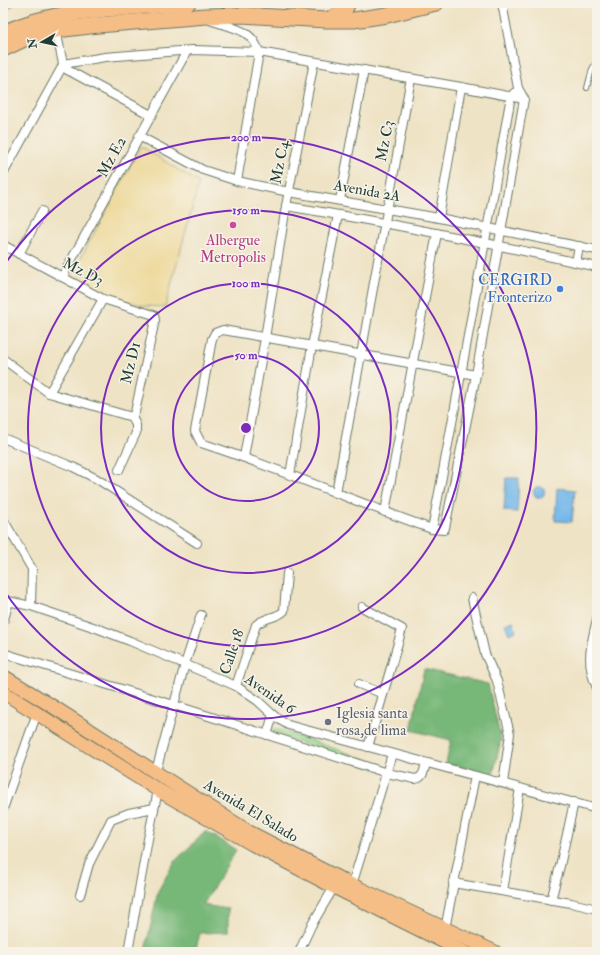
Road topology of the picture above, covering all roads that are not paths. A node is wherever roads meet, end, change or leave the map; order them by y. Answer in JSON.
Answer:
{"nodes":[{"id":1,"x":188,"y":3,"type":"edge"},
{"id":2,"x":348,"y":3,"type":"edge"},
{"id":3,"x":385,"y":3,"type":"edge"},
{"id":4,"x":436,"y":3,"type":"edge"},
{"id":5,"x":502,"y":3,"type":"edge"},
{"id":6,"x":405,"y":11,"type":"junction"},
{"id":7,"x":206,"y":16,"type":"junction"},
{"id":8,"x":326,"y":20,"type":"junction"},
{"id":9,"x":56,"y":30,"type":"junction"},
{"id":10,"x":3,"y":33,"type":"edge"},
{"id":11,"x":3,"y":49,"type":"edge"},
{"id":12,"x":186,"y":51,"type":"junction"},
{"id":13,"x":259,"y":52,"type":"junction"},
{"id":14,"x":597,"y":61,"type":"edge"},
{"id":15,"x":314,"y":62,"type":"junction"},
{"id":16,"x":62,"y":65,"type":"junction"},
{"id":17,"x":364,"y":70,"type":"junction"},
{"id":18,"x":411,"y":78,"type":"junction"},
{"id":19,"x":461,"y":87,"type":"junction"},
{"id":20,"x":518,"y":88,"type":"junction"},
{"id":21,"x":587,"y":88,"type":"dead end"},
{"id":22,"x":511,"y":96,"type":"junction"},
{"id":23,"x":524,"y":99,"type":"junction"},
{"id":24,"x":151,"y":115,"type":"junction"},
{"id":25,"x":140,"y":136,"type":"junction"},
{"id":26,"x":3,"y":174,"type":"edge"},
{"id":27,"x":237,"y":180,"type":"junction"},
{"id":28,"x":289,"y":192,"type":"junction"},
{"id":29,"x":340,"y":200,"type":"junction"},
{"id":30,"x":286,"y":206,"type":"junction"},
{"id":31,"x":386,"y":209,"type":"junction"},
{"id":32,"x":42,"y":211,"type":"dead end"},
{"id":33,"x":338,"y":214,"type":"junction"},
{"id":34,"x":439,"y":218,"type":"junction"},
{"id":35,"x":384,"y":223,"type":"junction"},
{"id":36,"x":487,"y":228,"type":"junction"},
{"id":37,"x":501,"y":231,"type":"junction"},
{"id":38,"x":437,"y":233,"type":"junction"},
{"id":39,"x":484,"y":242,"type":"junction"},
{"id":40,"x":3,"y":245,"type":"edge"},
{"id":41,"x":498,"y":246,"type":"junction"},
{"id":42,"x":579,"y":246,"type":"junction"},
{"id":43,"x":597,"y":250,"type":"edge"},
{"id":44,"x":19,"y":254,"type":"junction"},
{"id":45,"x":576,"y":262,"type":"junction"},
{"id":46,"x":597,"y":267,"type":"edge"},
{"id":47,"x":62,"y":277,"type":"junction"},
{"id":48,"x":103,"y":299,"type":"junction"},
{"id":49,"x":154,"y":315,"type":"joint"},
{"id":50,"x":266,"y":338,"type":"junction"},
{"id":51,"x":312,"y":346,"type":"junction"},
{"id":52,"x":360,"y":354,"type":"junction"},
{"id":53,"x":3,"y":359,"type":"edge"},
{"id":54,"x":412,"y":364,"type":"junction"},
{"id":55,"x":463,"y":373,"type":"junction"},
{"id":56,"x":476,"y":375,"type":"junction"},
{"id":57,"x":49,"y":393,"type":"junction"},
{"id":58,"x":132,"y":416,"type":"junction"},
{"id":59,"x":3,"y":438,"type":"edge"},
{"id":60,"x":244,"y":457,"type":"junction"},
{"id":61,"x":119,"y":470,"type":"dead end"},
{"id":62,"x":290,"y":474,"type":"junction"},
{"id":63,"x":336,"y":493,"type":"junction"},
{"id":64,"x":386,"y":512,"type":"junction"},
{"id":65,"x":3,"y":519,"type":"edge"},
{"id":66,"x":432,"y":529,"type":"junction"},
{"id":67,"x":197,"y":542,"type":"dead end"},
{"id":68,"x":287,"y":573,"type":"dead end"},
{"id":69,"x":472,"y":598,"type":"dead end"},
{"id":70,"x":6,"y":601,"type":"edge"},
{"id":71,"x":31,"y":606,"type":"junction"},
{"id":72,"x":362,"y":607,"type":"dead end"},
{"id":73,"x":202,"y":615,"type":"dead end"},
{"id":74,"x":597,"y":619,"type":"edge"},
{"id":75,"x":3,"y":623,"type":"edge"},
{"id":76,"x":3,"y":653,"type":"edge"},
{"id":77,"x":185,"y":664,"type":"junction"},
{"id":78,"x":3,"y":676,"type":"edge"},
{"id":79,"x":359,"y":684,"type":"dead end"},
{"id":80,"x":236,"y":686,"type":"junction"},
{"id":81,"x":597,"y":687,"type":"edge"},
{"id":82,"x":3,"y":692,"type":"edge"},
{"id":83,"x":383,"y":694,"type":"junction"},
{"id":84,"x":174,"y":705,"type":"junction"},
{"id":85,"x":37,"y":713,"type":"junction"},
{"id":86,"x":273,"y":715,"type":"junction"},
{"id":87,"x":267,"y":735,"type":"junction"},
{"id":88,"x":368,"y":747,"type":"junction"},
{"id":89,"x":392,"y":754,"type":"junction"},
{"id":90,"x":426,"y":763,"type":"junction"},
{"id":91,"x":156,"y":771,"type":"junction"},
{"id":92,"x":387,"y":773,"type":"junction"},
{"id":93,"x":475,"y":776,"type":"junction"},
{"id":94,"x":503,"y":783,"type":"junction"},
{"id":95,"x":520,"y":788,"type":"junction"},
{"id":96,"x":158,"y":790,"type":"junction"},
{"id":97,"x":574,"y":802,"type":"junction"},
{"id":98,"x":154,"y":808,"type":"junction"},
{"id":99,"x":3,"y":809,"type":"edge"},
{"id":100,"x":597,"y":809,"type":"edge"},
{"id":101,"x":453,"y":883,"type":"junction"},
{"id":102,"x":352,"y":885,"type":"junction"},
{"id":103,"x":334,"y":887,"type":"junction"},
{"id":104,"x":503,"y":891,"type":"junction"},
{"id":105,"x":80,"y":895,"type":"dead end"},
{"id":106,"x":551,"y":900,"type":"junction"},
{"id":107,"x":597,"y":909,"type":"edge"},
{"id":108,"x":445,"y":929,"type":"junction"},
{"id":109,"x":128,"y":952,"type":"edge"},
{"id":110,"x":299,"y":952,"type":"edge"},
{"id":111,"x":464,"y":952,"type":"edge"},
{"id":112,"x":495,"y":952,"type":"edge"}],
"edges":[{"from":1,"to":10,"type":"highway"},
{"from":2,"to":8,"type":"highway"},
{"from":3,"to":6,"type":"highway"},
{"from":4,"to":6,"type":"highway"},
{"from":5,"to":20,"type":"street"},
{"from":6,"to":8,"type":"highway"},
{"from":7,"to":8,"type":"highway"},
{"from":7,"to":9,"type":"highway"},
{"from":7,"to":13,"type":"street"},
{"from":9,"to":11,"type":"highway"},
{"from":9,"to":16,"type":"street"},
{"from":12,"to":13,"type":"street"},
{"from":12,"to":16,"type":"street"},
{"from":12,"to":24,"type":"street","name":"Mz E2"},
{"from":13,"to":15,"type":"street"},
{"from":13,"to":27,"type":"street"},
{"from":14,"to":21,"type":"lane"},
{"from":15,"to":17,"type":"street"},
{"from":15,"to":28,"type":"street","name":"Mz C4"},
{"from":16,"to":24,"type":"street"},
{"from":16,"to":26,"type":"street"},
{"from":17,"to":18,"type":"street"},
{"from":17,"to":29,"type":"street"},
{"from":18,"to":19,"type":"street"},
{"from":18,"to":31,"type":"street","name":"Mz C3"},
{"from":19,"to":22,"type":"street"},
{"from":19,"to":34,"type":"street"},
{"from":20,"to":22,"type":"street"},
{"from":20,"to":23,"type":"street"},
{"from":22,"to":23,"type":"street"},
{"from":22,"to":36,"type":"street"},
{"from":23,"to":37,"type":"street"},
{"from":24,"to":25,"type":"street","name":"Mz E2"},
{"from":25,"to":27,"type":"street","name":"Avenida 2A"},
{"from":25,"to":47,"type":"street","name":"Mz E2"},
{"from":27,"to":28,"type":"street","name":"Avenida 2A"},
{"from":28,"to":29,"type":"street","name":"Avenida 2A"},
{"from":28,"to":30,"type":"street","name":"Mz C4"},
{"from":29,"to":31,"type":"street","name":"Avenida 2A"},
{"from":30,"to":33,"type":"street","name":"Avenida 2A"},
{"from":30,"to":50,"type":"street","name":"Mz C4"},
{"from":31,"to":34,"type":"street","name":"Avenida 2A"},
{"from":31,"to":35,"type":"street","name":"Mz C3"},
{"from":32,"to":44,"type":"street"},
{"from":33,"to":35,"type":"street","name":"Avenida 2A"},
{"from":33,"to":51,"type":"street"},
{"from":34,"to":36,"type":"street","name":"Avenida 2A"},
{"from":35,"to":38,"type":"street","name":"Avenida 2A"},
{"from":35,"to":52,"type":"street","name":"Mz C3"},
{"from":36,"to":37,"type":"street","name":"Avenida 2A"},
{"from":36,"to":39,"type":"street"},
{"from":37,"to":41,"type":"street"},
{"from":37,"to":42,"type":"street","name":"Avenida 2A"},
{"from":38,"to":39,"type":"street","name":"Avenida 2A"},
{"from":38,"to":54,"type":"street"},
{"from":39,"to":41,"type":"street","name":"Avenida 2A"},
{"from":39,"to":55,"type":"street"},
{"from":40,"to":44,"type":"street","name":"Mz D3"},
{"from":41,"to":45,"type":"street","name":"Avenida 2A"},
{"from":41,"to":56,"type":"street"},
{"from":42,"to":43,"type":"street","name":"Avenida 2A"},
{"from":42,"to":45,"type":"street"},
{"from":44,"to":47,"type":"street","name":"Mz D3"},
{"from":45,"to":46,"type":"street","name":"Avenida 2A"},
{"from":47,"to":48,"type":"street","name":"Mz D3"},
{"from":48,"to":49,"type":"street","name":"Mz D3"},
{"from":48,"to":57,"type":"street"},
{"from":49,"to":58,"type":"street","name":"Mz D1"},
{"from":50,"to":51,"type":"street"},
{"from":50,"to":60,"type":"street","name":"Mz C4"},
{"from":50,"to":60,"type":"street"},
{"from":51,"to":52,"type":"street"},
{"from":51,"to":62,"type":"street"},
{"from":52,"to":54,"type":"street"},
{"from":52,"to":63,"type":"street","name":"Mz C3"},
{"from":53,"to":57,"type":"street"},
{"from":54,"to":55,"type":"street"},
{"from":54,"to":64,"type":"street"},
{"from":55,"to":56,"type":"street"},
{"from":55,"to":66,"type":"street"},
{"from":56,"to":66,"type":"street"},
{"from":57,"to":58,"type":"street"},
{"from":58,"to":61,"type":"street"},
{"from":59,"to":67,"type":"street"},
{"from":60,"to":62,"type":"street"},
{"from":62,"to":63,"type":"street"},
{"from":63,"to":64,"type":"street"},
{"from":64,"to":66,"type":"street"},
{"from":65,"to":71,"type":"street"},
{"from":68,"to":80,"type":"street","name":"Calle 18"},
{"from":69,"to":94,"type":"street"},
{"from":70,"to":71,"type":"street","name":"Avenida 6"},
{"from":70,"to":75,"type":"street"},
{"from":71,"to":77,"type":"street","name":"Avenida 6"},
{"from":72,"to":83,"type":"street"},
{"from":73,"to":77,"type":"street"},
{"from":74,"to":81,"type":"street"},
{"from":76,"to":84,"type":"street"},
{"from":77,"to":80,"type":"street","name":"Avenida 6"},
{"from":77,"to":84,"type":"street"},
{"from":78,"to":91,"type":"main road","name":"Avenida El Salado"},
{"from":79,"to":83,"type":"street"},
{"from":80,"to":86,"type":"street","name":"Avenida 6"},
{"from":82,"to":85,"type":"main road","name":"Avenida El Salado"},
{"from":83,"to":88,"type":"street"},
{"from":84,"to":87,"type":"street"},
{"from":84,"to":91,"type":"street"},
{"from":85,"to":96,"type":"main road","name":"Avenida El Salado"},
{"from":85,"to":99,"type":"street"},
{"from":86,"to":87,"type":"street"},
{"from":86,"to":88,"type":"street","name":"Avenida 6"},
{"from":87,"to":92,"type":"street"},
{"from":88,"to":89,"type":"street","name":"Avenida 6"},
{"from":89,"to":90,"type":"street","name":"Avenida 6"},
{"from":89,"to":92,"type":"street"},
{"from":90,"to":92,"type":"street"},
{"from":90,"to":93,"type":"street","name":"Avenida 6"},
{"from":91,"to":102,"type":"main road","name":"Avenida El Salado"},
{"from":92,"to":102,"type":"street"},
{"from":93,"to":94,"type":"street","name":"Avenida 6"},
{"from":93,"to":101,"type":"street"},
{"from":94,"to":95,"type":"street","name":"Avenida 6"},
{"from":95,"to":97,"type":"street","name":"Avenida 6"},
{"from":95,"to":104,"type":"street"},
{"from":96,"to":98,"type":"street"},
{"from":96,"to":103,"type":"main road","name":"Avenida El Salado"},
{"from":97,"to":100,"type":"street","name":"Avenida 6"},
{"from":97,"to":106,"type":"street"},
{"from":98,"to":105,"type":"street"},
{"from":98,"to":109,"type":"street"},
{"from":101,"to":104,"type":"street"},
{"from":101,"to":108,"type":"street"},
{"from":102,"to":108,"type":"main road","name":"Avenida El Salado"},
{"from":103,"to":110,"type":"street"},
{"from":103,"to":111,"type":"main road","name":"Avenida El Salado"},
{"from":104,"to":106,"type":"street"},
{"from":106,"to":107,"type":"street"},
{"from":108,"to":112,"type":"main road","name":"Avenida El Salado"}]}
